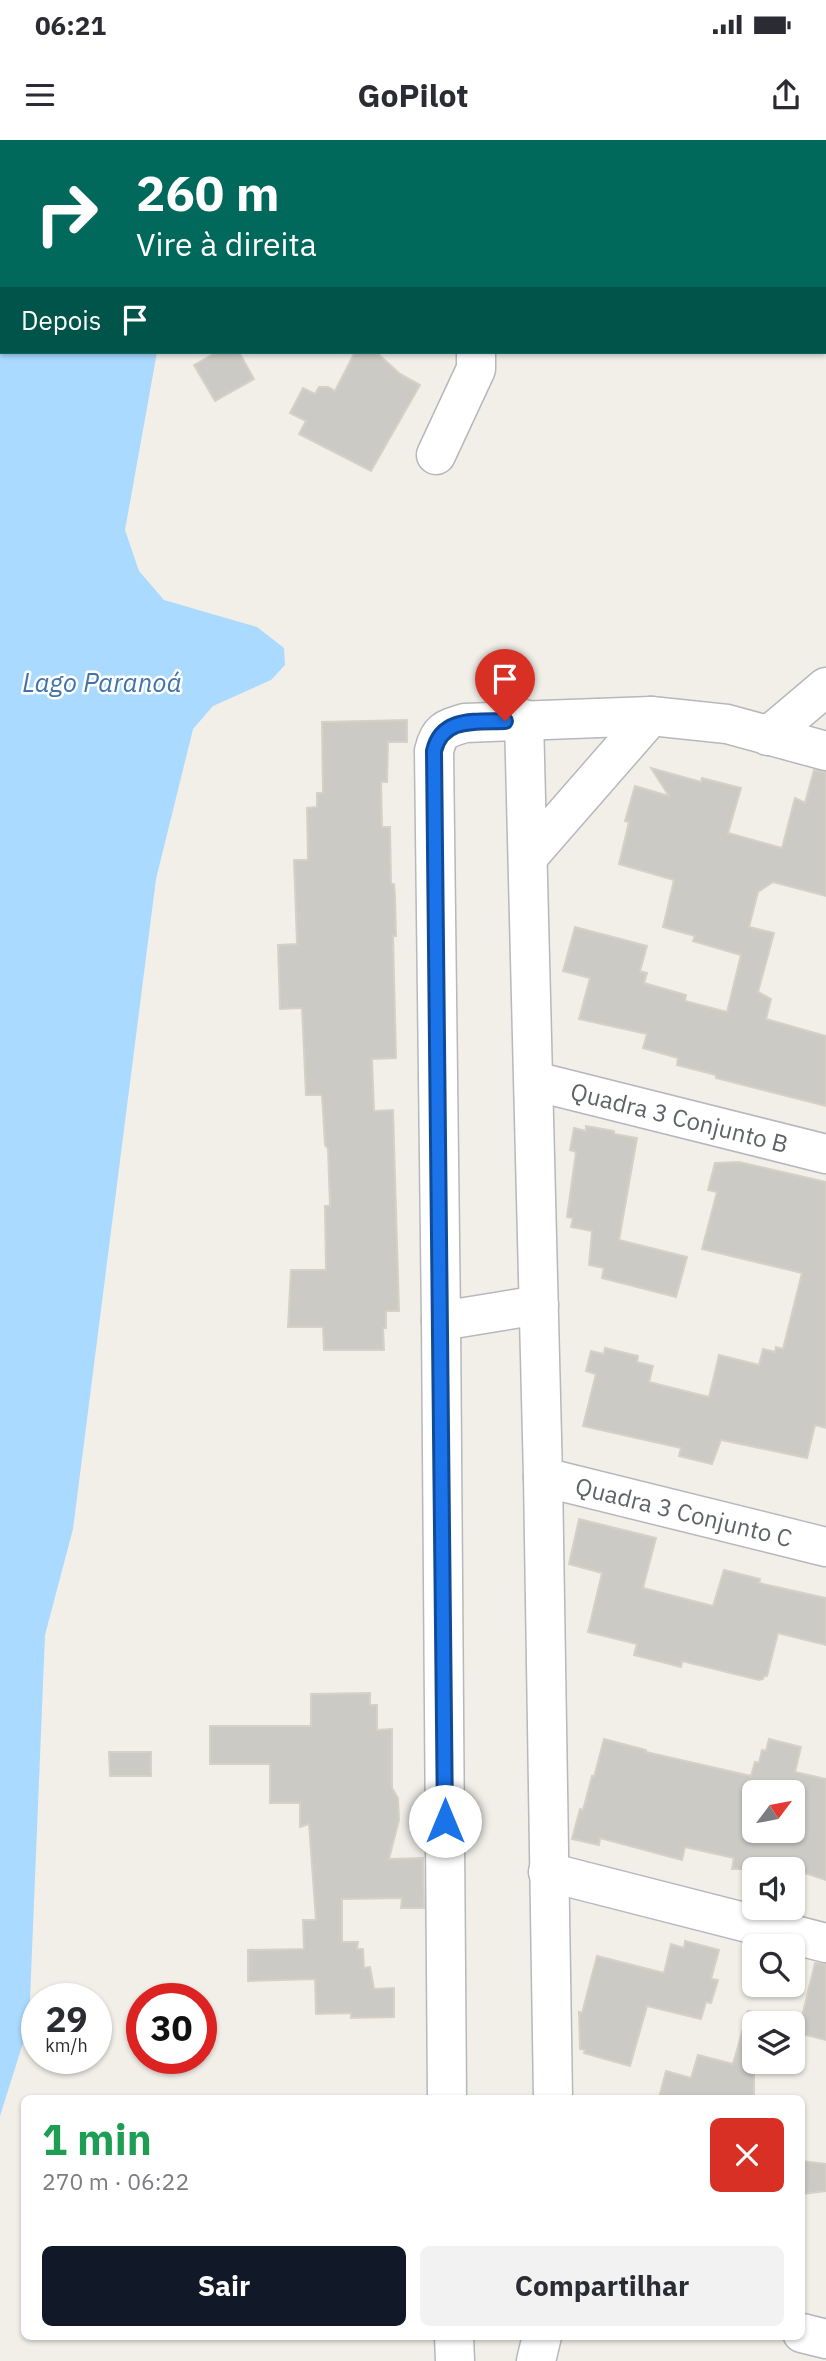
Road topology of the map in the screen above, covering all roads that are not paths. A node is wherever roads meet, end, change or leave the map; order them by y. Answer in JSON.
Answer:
{"nodes":[{"id":1,"x":476,"y":354,"type":"edge"},
{"id":2,"x":436,"y":455,"type":"dead end"},
{"id":3,"x":826,"y":687,"type":"edge"},
{"id":4,"x":651,"y":716,"type":"junction"},
{"id":5,"x":524,"y":719,"type":"junction"},
{"id":6,"x":768,"y":736,"type":"junction"},
{"id":7,"x":826,"y":751,"type":"edge"},
{"id":8,"x":528,"y":857,"type":"junction"},
{"id":9,"x":534,"y":1081,"type":"junction"},
{"id":10,"x":826,"y":1154,"type":"edge"},
{"id":11,"x":540,"y":1304,"type":"junction"},
{"id":12,"x":441,"y":1321,"type":"junction"},
{"id":13,"x":544,"y":1477,"type":"junction"},
{"id":14,"x":826,"y":1547,"type":"edge"},
{"id":15,"x":548,"y":1872,"type":"junction"},
{"id":16,"x":826,"y":1943,"type":"edge"},
{"id":17,"x":447,"y":2095,"type":"edge"},
{"id":18,"x":553,"y":2095,"type":"edge"},
{"id":19,"x":805,"y":2334,"type":"edge"},
{"id":20,"x":826,"y":2339,"type":"edge"},
{"id":21,"x":454,"y":2340,"type":"edge"},
{"id":22,"x":541,"y":2340,"type":"edge"},
{"id":23,"x":455,"y":2361,"type":"edge"},
{"id":24,"x":536,"y":2361,"type":"edge"}],
"edges":[{"from":1,"to":2,"type":"street"},
{"from":3,"to":6,"type":"street"},
{"from":4,"to":5,"type":"street"},
{"from":4,"to":6,"type":"street"},
{"from":4,"to":8,"type":"street"},
{"from":5,"to":8,"type":"street"},
{"from":5,"to":12,"type":"street"},
{"from":6,"to":7,"type":"street"},
{"from":8,"to":9,"type":"street"},
{"from":9,"to":10,"type":"street","name":"Quadra 3 Conjunto B"},
{"from":9,"to":11,"type":"street"},
{"from":11,"to":12,"type":"street"},
{"from":11,"to":13,"type":"street"},
{"from":12,"to":17,"type":"street"},
{"from":13,"to":14,"type":"street","name":"Quadra 3 Conjunto C"},
{"from":13,"to":15,"type":"street"},
{"from":15,"to":16,"type":"street"},
{"from":15,"to":18,"type":"street"},
{"from":19,"to":20,"type":"street"},
{"from":21,"to":23,"type":"street"},
{"from":22,"to":24,"type":"street"}]}
